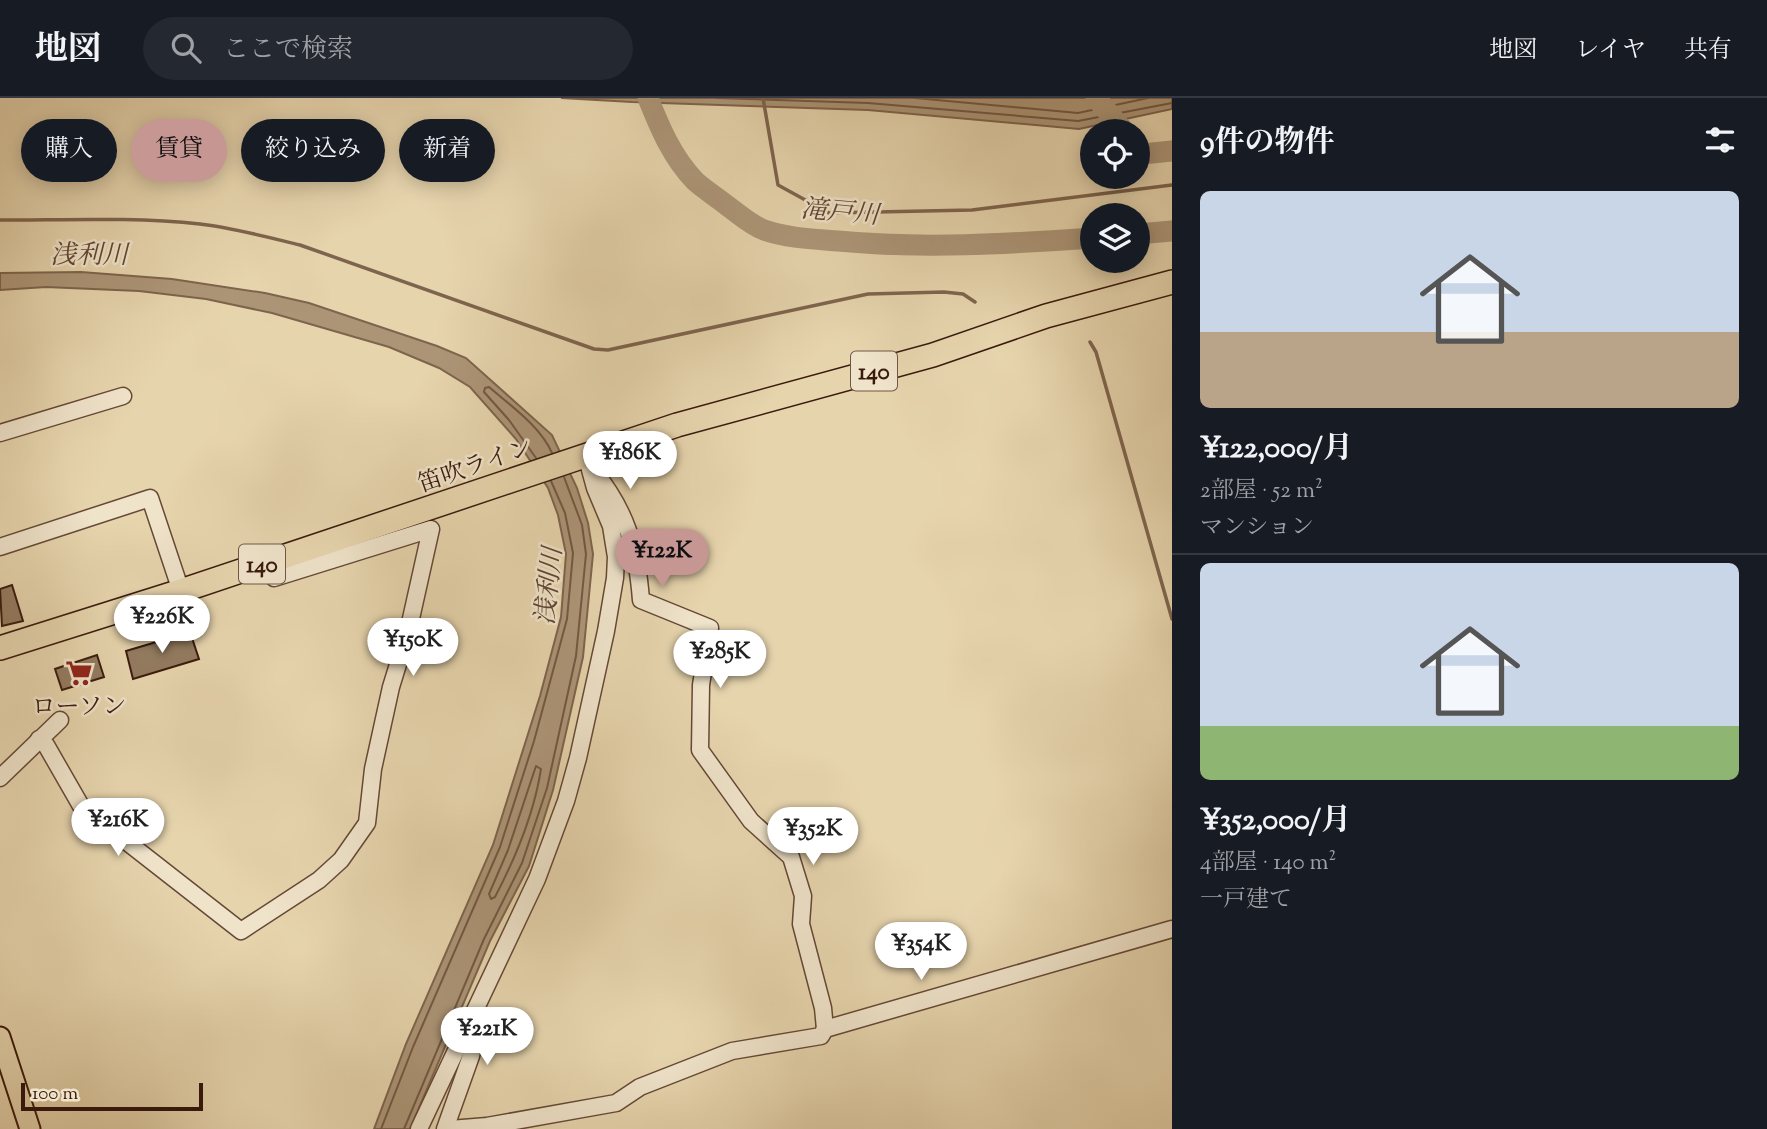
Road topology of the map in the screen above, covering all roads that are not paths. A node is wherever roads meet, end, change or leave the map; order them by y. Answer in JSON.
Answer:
{"nodes":[{"id":1,"x":1172,"y":282,"type":"edge"},
{"id":2,"x":123,"y":396,"type":"dead end"},
{"id":3,"x":0,"y":433,"type":"edge"},
{"id":4,"x":584,"y":460,"type":"junction"},
{"id":5,"x":1,"y":542,"type":"edge"},
{"id":6,"x":269,"y":562,"type":"junction"},
{"id":7,"x":181,"y":591,"type":"junction"},
{"id":8,"x":0,"y":649,"type":"edge"},
{"id":9,"x":60,"y":720,"type":"dead end"},
{"id":10,"x":39,"y":739,"type":"junction"},
{"id":11,"x":0,"y":778,"type":"edge"},
{"id":12,"x":1172,"y":929,"type":"edge"},
{"id":13,"x":484,"y":992,"type":"junction"},
{"id":14,"x":825,"y":1028,"type":"junction"},
{"id":15,"x":0,"y":1037,"type":"edge"},
{"id":16,"x":493,"y":1127,"type":"edge"},
{"id":17,"x":30,"y":1129,"type":"edge"},
{"id":18,"x":419,"y":1129,"type":"edge"},
{"id":19,"x":448,"y":1129,"type":"edge"}],
"edges":[{"from":1,"to":4,"type":"highway","name":"笛吹ライン","number":"140"},
{"from":2,"to":3,"type":"street"},
{"from":4,"to":6,"type":"highway","name":"笛吹ライン","number":"140"},
{"from":4,"to":13,"type":"street"},
{"from":4,"to":14,"type":"street"},
{"from":5,"to":7,"type":"street"},
{"from":6,"to":7,"type":"highway","name":"笛吹ライン","number":"140"},
{"from":6,"to":10,"type":"street"},
{"from":7,"to":8,"type":"highway","name":"笛吹ライン","number":"140"},
{"from":9,"to":10,"type":"street"},
{"from":10,"to":11,"type":"street"},
{"from":12,"to":14,"type":"street"},
{"from":13,"to":18,"type":"street"},
{"from":13,"to":19,"type":"street"},
{"from":14,"to":16,"type":"street"},
{"from":15,"to":17,"type":"main road"},
{"from":16,"to":19,"type":"street"}]}
